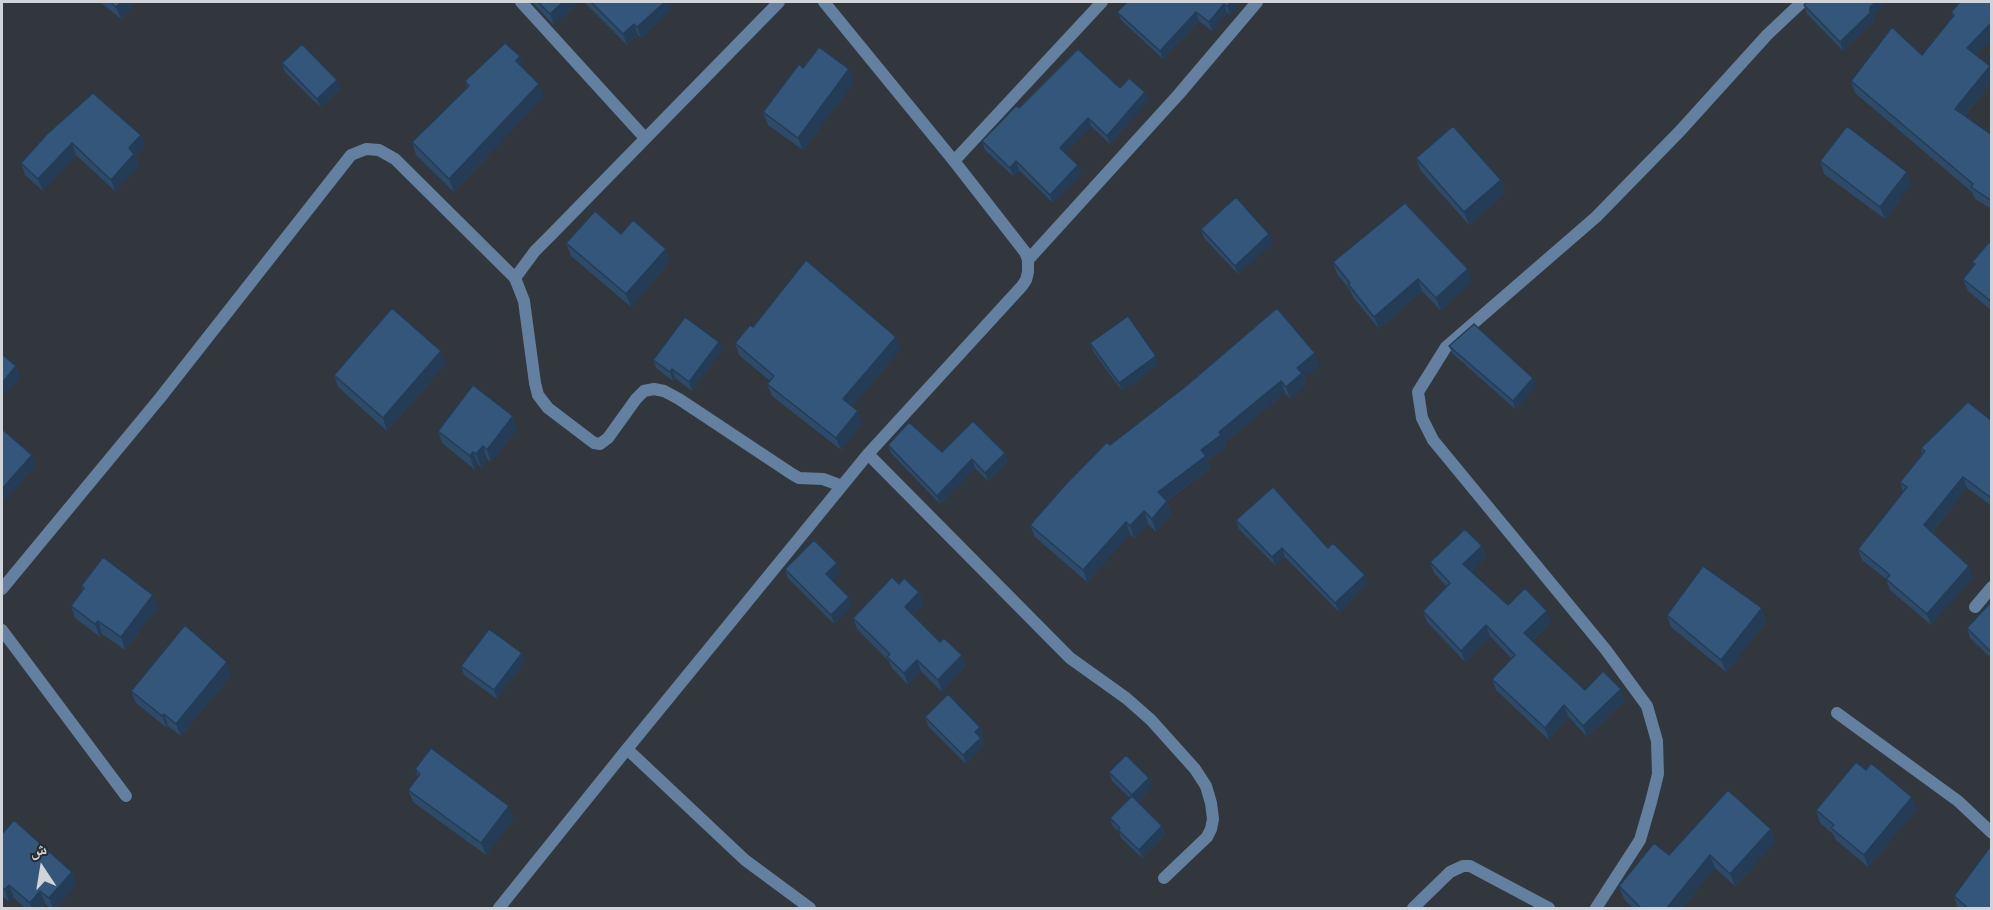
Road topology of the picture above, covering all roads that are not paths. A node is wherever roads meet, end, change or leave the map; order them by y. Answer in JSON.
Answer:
{"nodes":[{"id":1,"x":520,"y":2,"type":"edge"},
{"id":2,"x":779,"y":2,"type":"edge"},
{"id":3,"x":824,"y":2,"type":"edge"},
{"id":4,"x":1102,"y":2,"type":"edge"},
{"id":5,"x":1257,"y":2,"type":"edge"},
{"id":6,"x":1802,"y":2,"type":"edge"},
{"id":7,"x":645,"y":138,"type":"junction"},
{"id":8,"x":954,"y":161,"type":"junction"},
{"id":9,"x":1028,"y":260,"type":"junction"},
{"id":10,"x":515,"y":278,"type":"junction"},
{"id":11,"x":868,"y":454,"type":"junction"},
{"id":12,"x":842,"y":486,"type":"junction"},
{"id":13,"x":1992,"y":586,"type":"edge"},
{"id":14,"x":2,"y":589,"type":"edge"},
{"id":15,"x":1975,"y":607,"type":"dead end"},
{"id":16,"x":2,"y":630,"type":"edge"},
{"id":17,"x":1837,"y":713,"type":"dead end"},
{"id":18,"x":627,"y":749,"type":"junction"},
{"id":19,"x":126,"y":796,"type":"dead end"},
{"id":20,"x":1992,"y":833,"type":"edge"},
{"id":21,"x":1164,"y":878,"type":"dead end"},
{"id":22,"x":500,"y":909,"type":"edge"},
{"id":23,"x":810,"y":909,"type":"edge"},
{"id":24,"x":1413,"y":909,"type":"edge"},
{"id":25,"x":1549,"y":909,"type":"edge"},
{"id":26,"x":1596,"y":909,"type":"edge"}],
"edges":[{"from":1,"to":7,"type":"street"},
{"from":2,"to":7,"type":"street"},
{"from":3,"to":8,"type":"street"},
{"from":4,"to":8,"type":"street"},
{"from":5,"to":9,"type":"street"},
{"from":6,"to":26,"type":"street"},
{"from":7,"to":10,"type":"street"},
{"from":8,"to":9,"type":"street"},
{"from":9,"to":11,"type":"street"},
{"from":10,"to":12,"type":"street"},
{"from":10,"to":14,"type":"street"},
{"from":11,"to":12,"type":"street"},
{"from":11,"to":21,"type":"street"},
{"from":12,"to":18,"type":"street"},
{"from":13,"to":15,"type":"street"},
{"from":16,"to":19,"type":"street"},
{"from":17,"to":20,"type":"street"},
{"from":18,"to":22,"type":"street"},
{"from":18,"to":23,"type":"street"},
{"from":24,"to":25,"type":"street"}]}
